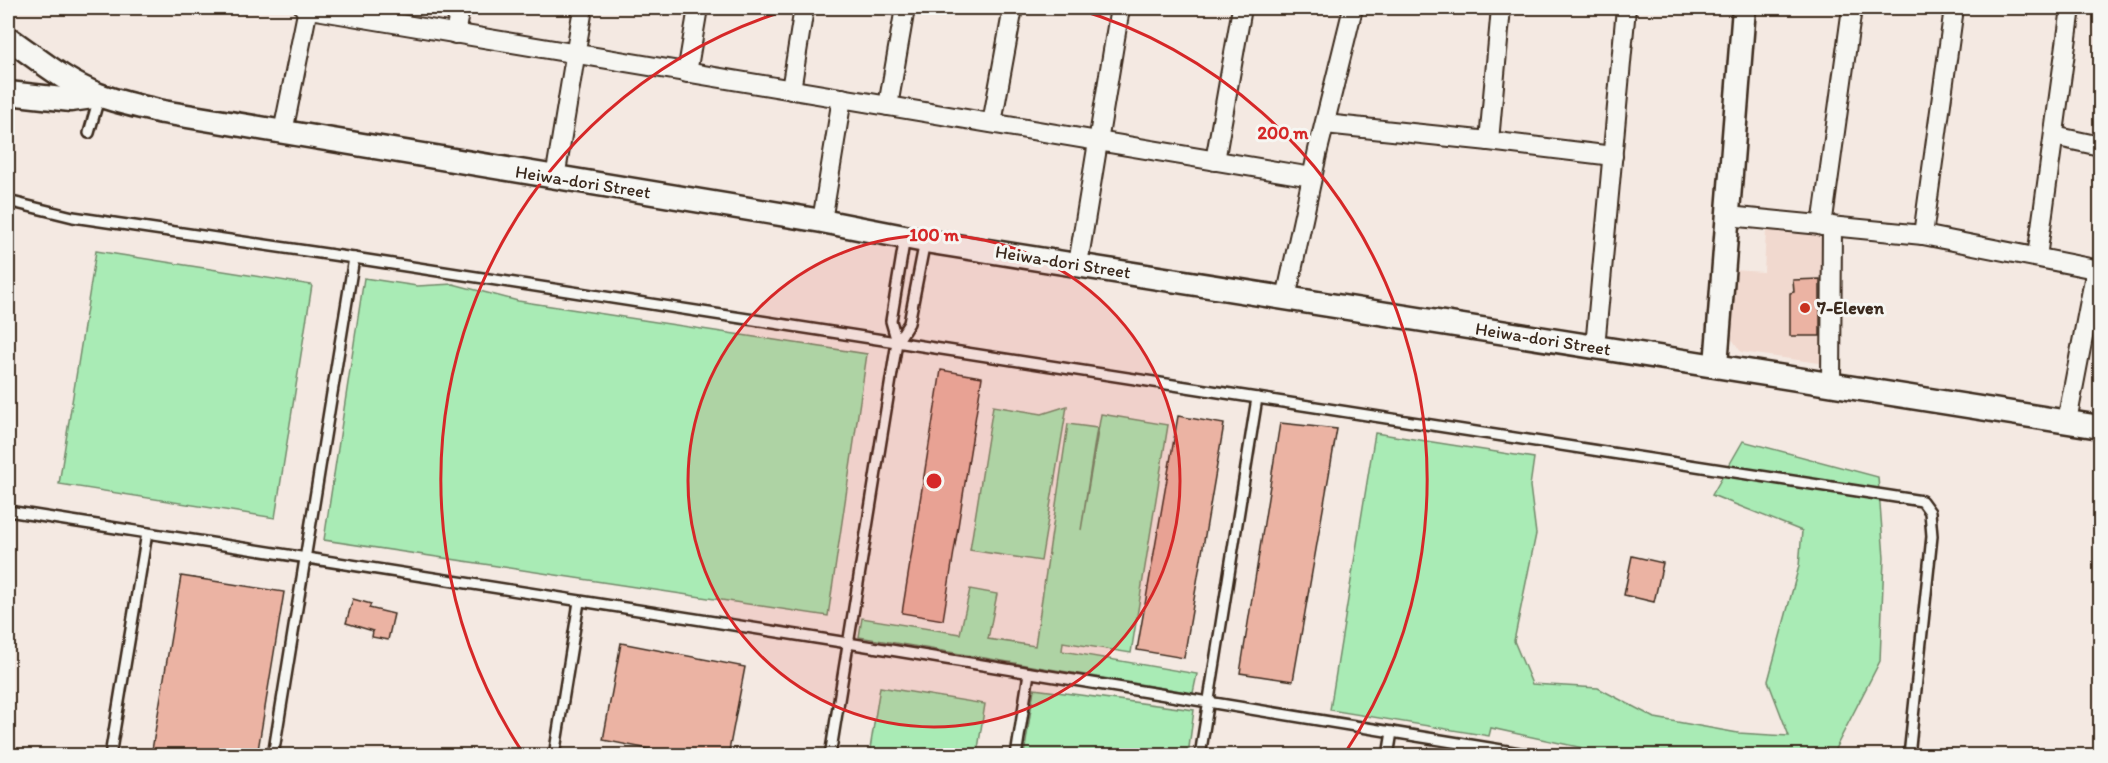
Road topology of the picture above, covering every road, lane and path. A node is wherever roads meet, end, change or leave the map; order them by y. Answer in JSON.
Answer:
{"nodes":[{"id":1,"x":306,"y":8,"type":"edge"},
{"id":2,"x":460,"y":8,"type":"edge"},
{"id":3,"x":583,"y":8,"type":"edge"},
{"id":4,"x":698,"y":8,"type":"edge"},
{"id":5,"x":804,"y":8,"type":"edge"},
{"id":6,"x":905,"y":8,"type":"edge"},
{"id":7,"x":1013,"y":8,"type":"edge"},
{"id":8,"x":1120,"y":8,"type":"edge"},
{"id":9,"x":1242,"y":8,"type":"edge"},
{"id":10,"x":1353,"y":8,"type":"edge"},
{"id":11,"x":1500,"y":8,"type":"edge"},
{"id":12,"x":1626,"y":8,"type":"edge"},
{"id":13,"x":1744,"y":8,"type":"edge"},
{"id":14,"x":1852,"y":8,"type":"edge"},
{"id":15,"x":1954,"y":8,"type":"edge"},
{"id":16,"x":2071,"y":8,"type":"edge"},
{"id":17,"x":354,"y":12,"type":"edge"},
{"id":18,"x":455,"y":34,"type":"junction"},
{"id":19,"x":8,"y":38,"type":"edge"},
{"id":20,"x":575,"y":54,"type":"junction"},
{"id":21,"x":687,"y":73,"type":"junction"},
{"id":22,"x":791,"y":90,"type":"junction"},
{"id":23,"x":8,"y":93,"type":"edge"},
{"id":24,"x":100,"y":96,"type":"junction"},
{"id":25,"x":842,"y":98,"type":"junction"},
{"id":26,"x":888,"y":106,"type":"junction"},
{"id":27,"x":992,"y":123,"type":"junction"},
{"id":28,"x":1324,"y":124,"type":"junction"},
{"id":29,"x":283,"y":132,"type":"junction"},
{"id":30,"x":89,"y":133,"type":"dead end"},
{"id":31,"x":2054,"y":136,"type":"junction"},
{"id":32,"x":1098,"y":141,"type":"junction"},
{"id":33,"x":1489,"y":141,"type":"junction"},
{"id":34,"x":2100,"y":146,"type":"edge"},
{"id":35,"x":1613,"y":156,"type":"junction"},
{"id":36,"x":1215,"y":160,"type":"junction"},
{"id":37,"x":1312,"y":177,"type":"junction"},
{"id":38,"x":555,"y":178,"type":"junction"},
{"id":39,"x":8,"y":201,"type":"edge"},
{"id":40,"x":1728,"y":216,"type":"junction"},
{"id":41,"x":822,"y":221,"type":"junction"},
{"id":42,"x":1827,"y":226,"type":"junction"},
{"id":43,"x":1923,"y":236,"type":"junction"},
{"id":44,"x":915,"y":239,"type":"junction"},
{"id":45,"x":2037,"y":257,"type":"junction"},
{"id":46,"x":354,"y":258,"type":"junction"},
{"id":47,"x":1078,"y":264,"type":"junction"},
{"id":48,"x":2098,"y":269,"type":"edge"},
{"id":49,"x":1286,"y":298,"type":"junction"},
{"id":50,"x":897,"y":342,"type":"junction"},
{"id":51,"x":1595,"y":347,"type":"junction"},
{"id":52,"x":1716,"y":366,"type":"junction"},
{"id":53,"x":1831,"y":385,"type":"junction"},
{"id":54,"x":1257,"y":398,"type":"junction"},
{"id":55,"x":2067,"y":421,"type":"junction"},
{"id":56,"x":2100,"y":427,"type":"edge"},
{"id":57,"x":8,"y":511,"type":"edge"},
{"id":58,"x":147,"y":533,"type":"junction"},
{"id":59,"x":306,"y":559,"type":"junction"},
{"id":60,"x":579,"y":602,"type":"junction"},
{"id":61,"x":848,"y":643,"type":"junction"},
{"id":62,"x":1029,"y":673,"type":"junction"},
{"id":63,"x":1208,"y":703,"type":"junction"},
{"id":64,"x":1392,"y":732,"type":"junction"},
{"id":65,"x":111,"y":756,"type":"edge"},
{"id":66,"x":273,"y":756,"type":"edge"},
{"id":67,"x":554,"y":756,"type":"edge"},
{"id":68,"x":830,"y":756,"type":"edge"},
{"id":69,"x":1016,"y":756,"type":"edge"},
{"id":70,"x":1200,"y":756,"type":"edge"},
{"id":71,"x":1388,"y":756,"type":"edge"},
{"id":72,"x":1538,"y":756,"type":"edge"},
{"id":73,"x":1909,"y":756,"type":"edge"}],
"edges":[{"from":1,"to":17,"type":"street"},
{"from":1,"to":29,"type":"street"},
{"from":2,"to":18,"type":"street"},
{"from":3,"to":20,"type":"street"},
{"from":4,"to":21,"type":"street"},
{"from":5,"to":22,"type":"street"},
{"from":6,"to":26,"type":"street"},
{"from":7,"to":27,"type":"street"},
{"from":8,"to":32,"type":"street"},
{"from":9,"to":36,"type":"street"},
{"from":10,"to":28,"type":"street"},
{"from":11,"to":33,"type":"street"},
{"from":12,"to":35,"type":"street"},
{"from":13,"to":40,"type":"street"},
{"from":14,"to":42,"type":"street"},
{"from":15,"to":43,"type":"street"},
{"from":16,"to":31,"type":"street"},
{"from":17,"to":18,"type":"street"},
{"from":18,"to":20,"type":"street"},
{"from":19,"to":24,"type":"street","name":"Heiwa-dori Street"},
{"from":20,"to":21,"type":"street"},
{"from":20,"to":38,"type":"street"},
{"from":21,"to":22,"type":"street"},
{"from":22,"to":25,"type":"street"},
{"from":23,"to":24,"type":"street"},
{"from":24,"to":29,"type":"street","name":"Heiwa-dori Street"},
{"from":24,"to":30,"type":"lane"},
{"from":25,"to":26,"type":"street"},
{"from":25,"to":41,"type":"street"},
{"from":26,"to":27,"type":"street"},
{"from":27,"to":32,"type":"street"},
{"from":28,"to":33,"type":"street"},
{"from":28,"to":37,"type":"street"},
{"from":29,"to":38,"type":"street","name":"Heiwa-dori Street"},
{"from":31,"to":34,"type":"street"},
{"from":31,"to":45,"type":"street"},
{"from":32,"to":36,"type":"street"},
{"from":32,"to":47,"type":"street"},
{"from":33,"to":35,"type":"street"},
{"from":35,"to":51,"type":"street"},
{"from":36,"to":37,"type":"street"},
{"from":37,"to":49,"type":"street"},
{"from":38,"to":41,"type":"street","name":"Heiwa-dori Street"},
{"from":39,"to":46,"type":"lane"},
{"from":40,"to":42,"type":"street"},
{"from":40,"to":52,"type":"street"},
{"from":41,"to":44,"type":"street","name":"Heiwa-dori Street"},
{"from":42,"to":43,"type":"street"},
{"from":42,"to":53,"type":"street"},
{"from":43,"to":45,"type":"street"},
{"from":44,"to":47,"type":"street","name":"Heiwa-dori Street"},
{"from":44,"to":50,"type":"lane"},
{"from":44,"to":50,"type":"lane"},
{"from":45,"to":48,"type":"street"},
{"from":46,"to":50,"type":"lane"},
{"from":46,"to":59,"type":"lane"},
{"from":47,"to":49,"type":"street","name":"Heiwa-dori Street"},
{"from":48,"to":55,"type":"street"},
{"from":49,"to":51,"type":"street","name":"Heiwa-dori Street"},
{"from":50,"to":54,"type":"lane"},
{"from":50,"to":61,"type":"lane"},
{"from":51,"to":52,"type":"street","name":"Heiwa-dori Street"},
{"from":52,"to":53,"type":"street","name":"Heiwa-dori Street"},
{"from":53,"to":55,"type":"street","name":"Heiwa-dori Street"},
{"from":54,"to":63,"type":"lane"},
{"from":54,"to":73,"type":"lane"},
{"from":55,"to":56,"type":"street","name":"Heiwa-dori Street"},
{"from":57,"to":58,"type":"lane"},
{"from":58,"to":59,"type":"lane"},
{"from":58,"to":65,"type":"lane"},
{"from":59,"to":60,"type":"lane"},
{"from":59,"to":66,"type":"lane"},
{"from":60,"to":61,"type":"lane"},
{"from":60,"to":67,"type":"lane"},
{"from":61,"to":62,"type":"lane"},
{"from":61,"to":68,"type":"lane"},
{"from":62,"to":63,"type":"lane"},
{"from":62,"to":69,"type":"lane"},
{"from":63,"to":64,"type":"lane"},
{"from":63,"to":70,"type":"lane"},
{"from":64,"to":71,"type":"lane"},
{"from":64,"to":72,"type":"lane"}]}
